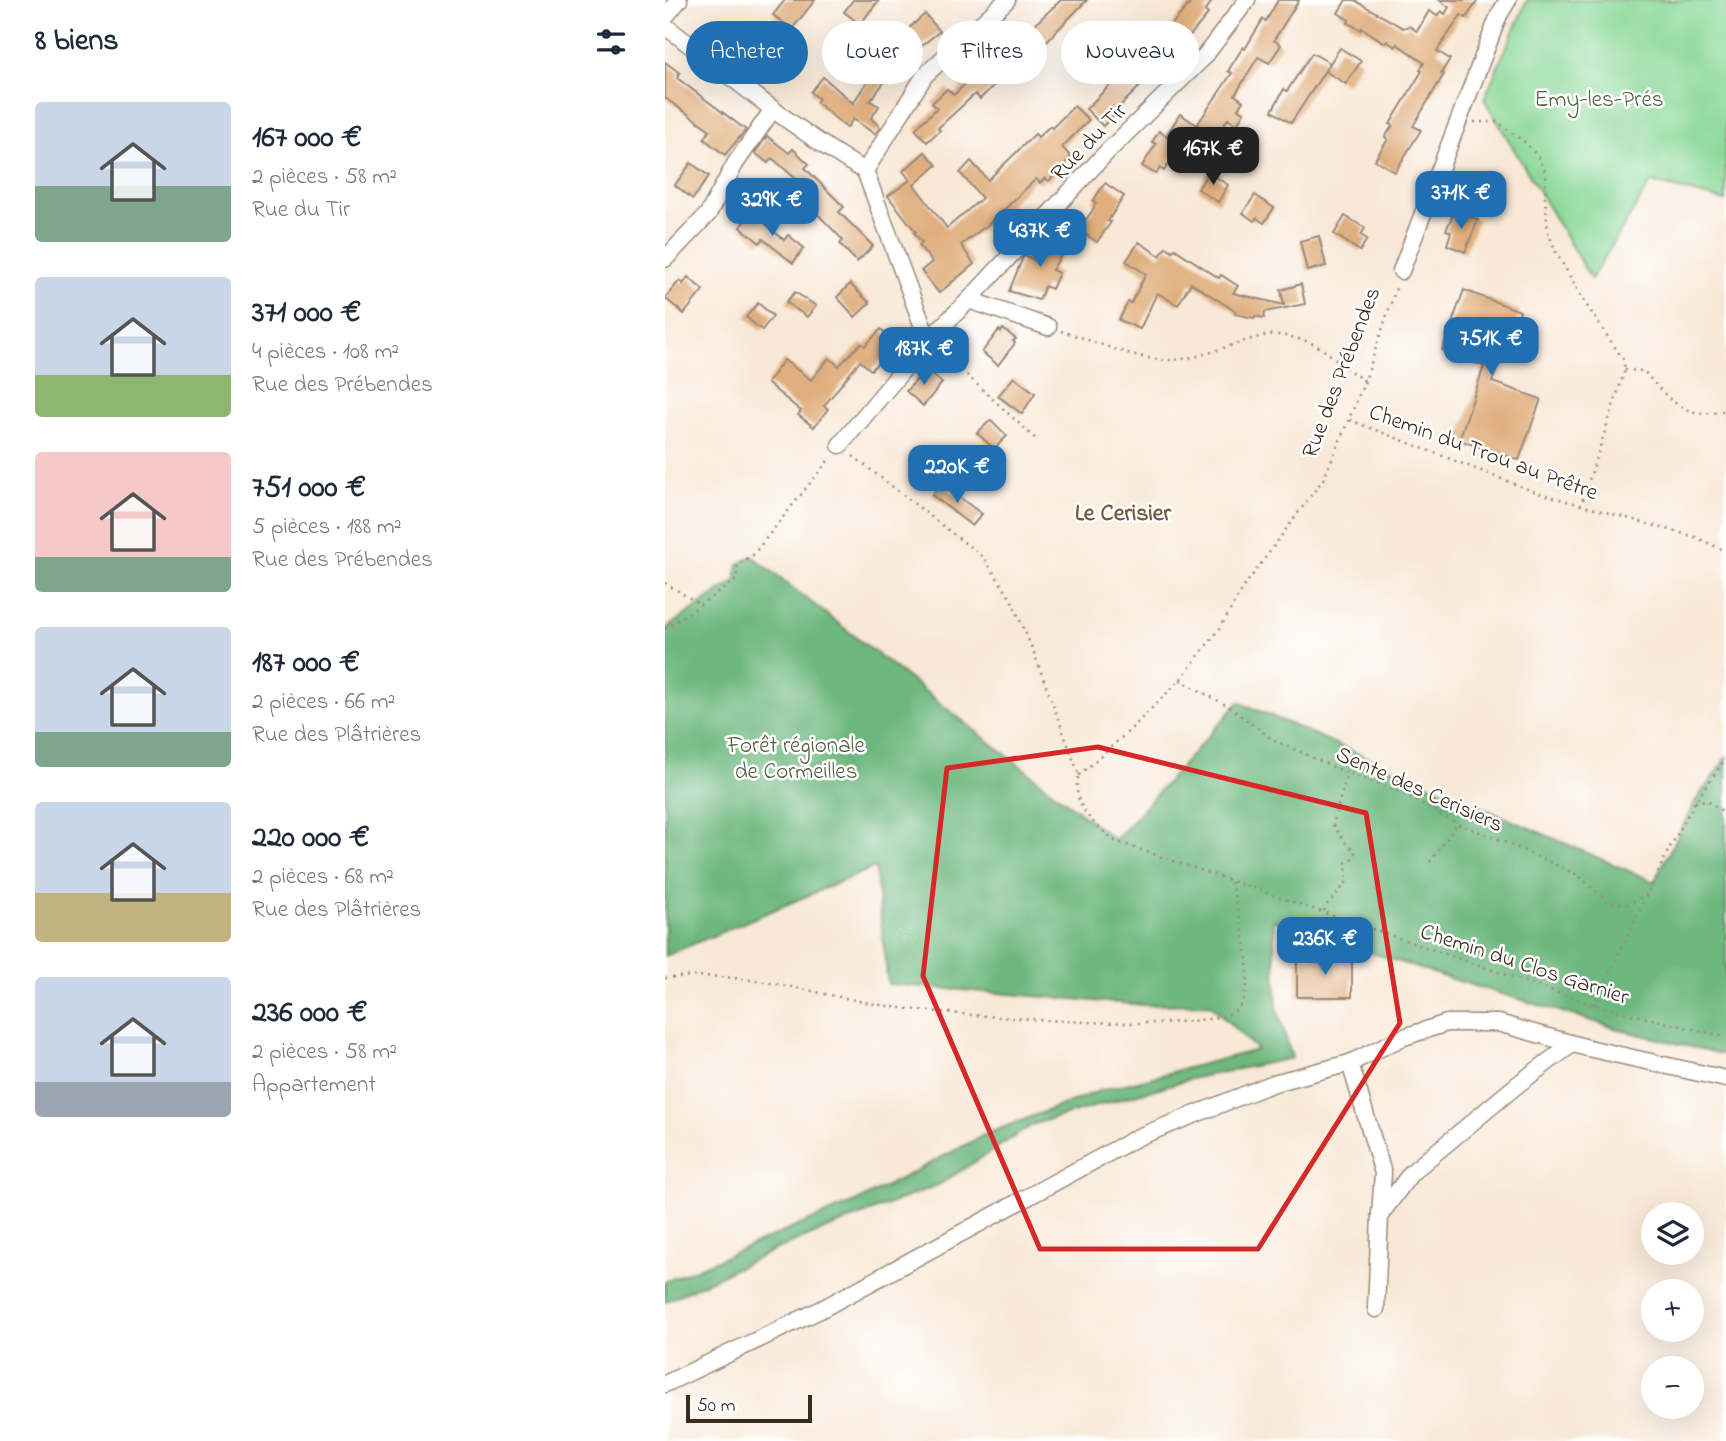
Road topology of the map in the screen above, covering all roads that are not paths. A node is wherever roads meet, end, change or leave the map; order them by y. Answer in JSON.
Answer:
{"nodes":[{"id":1,"x":679,"y":0,"type":"edge"},
{"id":2,"x":1007,"y":0,"type":"edge"},
{"id":3,"x":1247,"y":0,"type":"edge"},
{"id":4,"x":1508,"y":0,"type":"edge"},
{"id":5,"x":665,"y":17,"type":"edge"},
{"id":6,"x":665,"y":26,"type":"edge"},
{"id":7,"x":773,"y":109,"type":"junction"},
{"id":8,"x":865,"y":171,"type":"junction"},
{"id":9,"x":665,"y":259,"type":"edge"},
{"id":10,"x":1401,"y":271,"type":"road end"},
{"id":11,"x":969,"y":300,"type":"junction"},
{"id":12,"x":1048,"y":327,"type":"road end"},
{"id":13,"x":928,"y":340,"type":"junction"},
{"id":14,"x":840,"y":445,"type":"road end"},
{"id":15,"x":1572,"y":1044,"type":"junction"},
{"id":16,"x":1350,"y":1063,"type":"junction"},
{"id":17,"x":1726,"y":1079,"type":"edge"},
{"id":18,"x":1380,"y":1215,"type":"junction"},
{"id":19,"x":1376,"y":1309,"type":"dead end"},
{"id":20,"x":665,"y":1384,"type":"edge"}],
"edges":[{"from":1,"to":5,"type":"street"},
{"from":2,"to":8,"type":"street"},
{"from":3,"to":11,"type":"street","name":"Rue du Tir"},
{"from":4,"to":10,"type":"street","name":"Rue des Prébendes"},
{"from":6,"to":7,"type":"street"},
{"from":7,"to":8,"type":"street"},
{"from":7,"to":9,"type":"street"},
{"from":8,"to":13,"type":"street"},
{"from":11,"to":12,"type":"street"},
{"from":11,"to":13,"type":"street","name":"Rue du Tir"},
{"from":13,"to":14,"type":"street","name":"Rue du Tir"},
{"from":15,"to":16,"type":"street"},
{"from":15,"to":17,"type":"street"},
{"from":15,"to":18,"type":"street"},
{"from":16,"to":18,"type":"street"},
{"from":16,"to":20,"type":"street"},
{"from":18,"to":19,"type":"street"}]}
